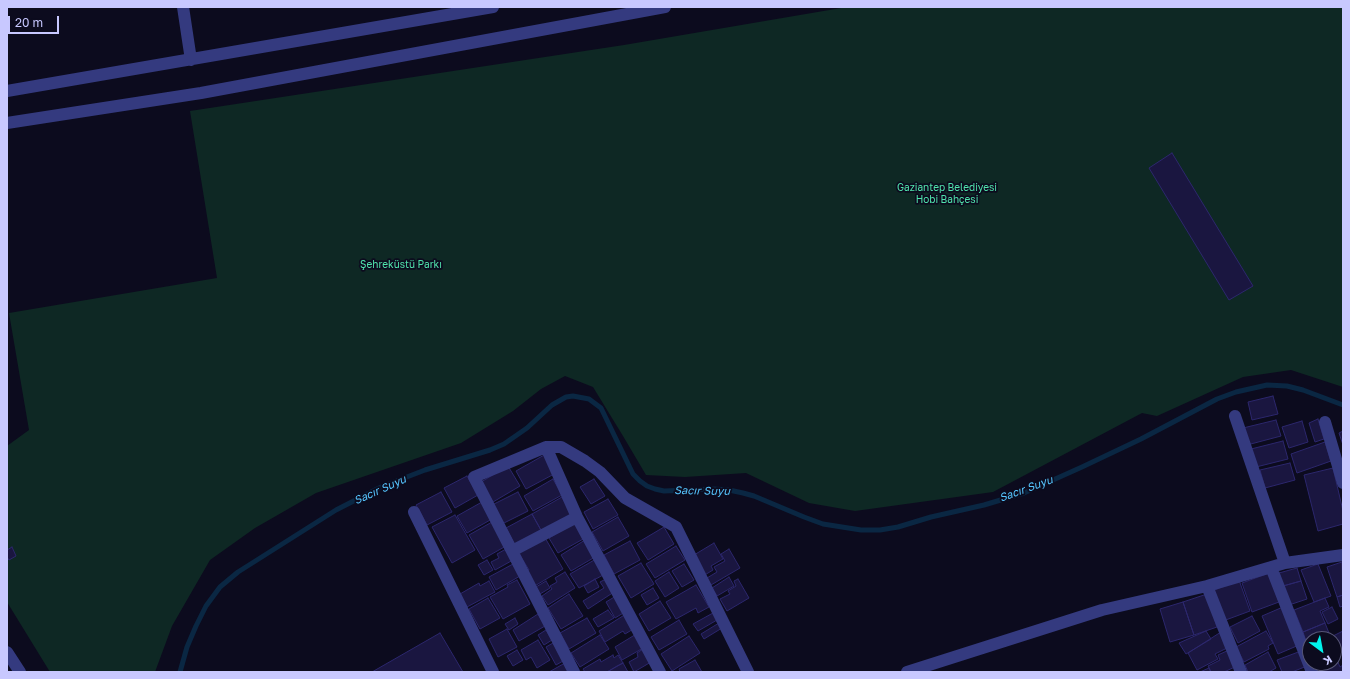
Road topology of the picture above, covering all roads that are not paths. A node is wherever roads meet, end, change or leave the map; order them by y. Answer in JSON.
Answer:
{"nodes":[{"id":1,"x":183,"y":7,"type":"edge"},
{"id":2,"x":493,"y":7,"type":"edge"},
{"id":3,"x":665,"y":7,"type":"edge"},
{"id":4,"x":191,"y":60,"type":"junction"},
{"id":5,"x":7,"y":91,"type":"edge"},
{"id":6,"x":7,"y":123,"type":"edge"},
{"id":7,"x":1235,"y":416,"type":"dead end"},
{"id":8,"x":1325,"y":422,"type":"dead end"},
{"id":9,"x":546,"y":447,"type":"junction"},
{"id":10,"x":1343,"y":483,"type":"edge"},
{"id":11,"x":414,"y":512,"type":"dead end"},
{"id":12,"x":577,"y":517,"type":"junction"},
{"id":13,"x":512,"y":551,"type":"junction"},
{"id":14,"x":1343,"y":555,"type":"edge"},
{"id":15,"x":1285,"y":563,"type":"junction"},
{"id":16,"x":1272,"y":567,"type":"junction"},
{"id":17,"x":1207,"y":586,"type":"junction"},
{"id":18,"x":7,"y":652,"type":"edge"},
{"id":19,"x":911,"y":671,"type":"edge"},
{"id":20,"x":20,"y":672,"type":"edge"},
{"id":21,"x":493,"y":672,"type":"edge"},
{"id":22,"x":574,"y":672,"type":"edge"},
{"id":23,"x":660,"y":672,"type":"edge"},
{"id":24,"x":748,"y":672,"type":"edge"},
{"id":25,"x":1242,"y":672,"type":"edge"},
{"id":26,"x":1312,"y":672,"type":"edge"}],
"edges":[{"from":1,"to":4,"type":"street"},
{"from":2,"to":4,"type":"street"},
{"from":3,"to":6,"type":"street"},
{"from":4,"to":5,"type":"street"},
{"from":7,"to":15,"type":"street"},
{"from":8,"to":10,"type":"street"},
{"from":9,"to":12,"type":"street"},
{"from":9,"to":13,"type":"street"},
{"from":9,"to":24,"type":"street"},
{"from":11,"to":21,"type":"street"},
{"from":12,"to":13,"type":"street"},
{"from":12,"to":23,"type":"street"},
{"from":13,"to":22,"type":"street"},
{"from":14,"to":15,"type":"street"},
{"from":15,"to":16,"type":"street"},
{"from":16,"to":17,"type":"street"},
{"from":16,"to":26,"type":"street"},
{"from":17,"to":19,"type":"street"},
{"from":17,"to":25,"type":"street"},
{"from":18,"to":20,"type":"street"}]}
